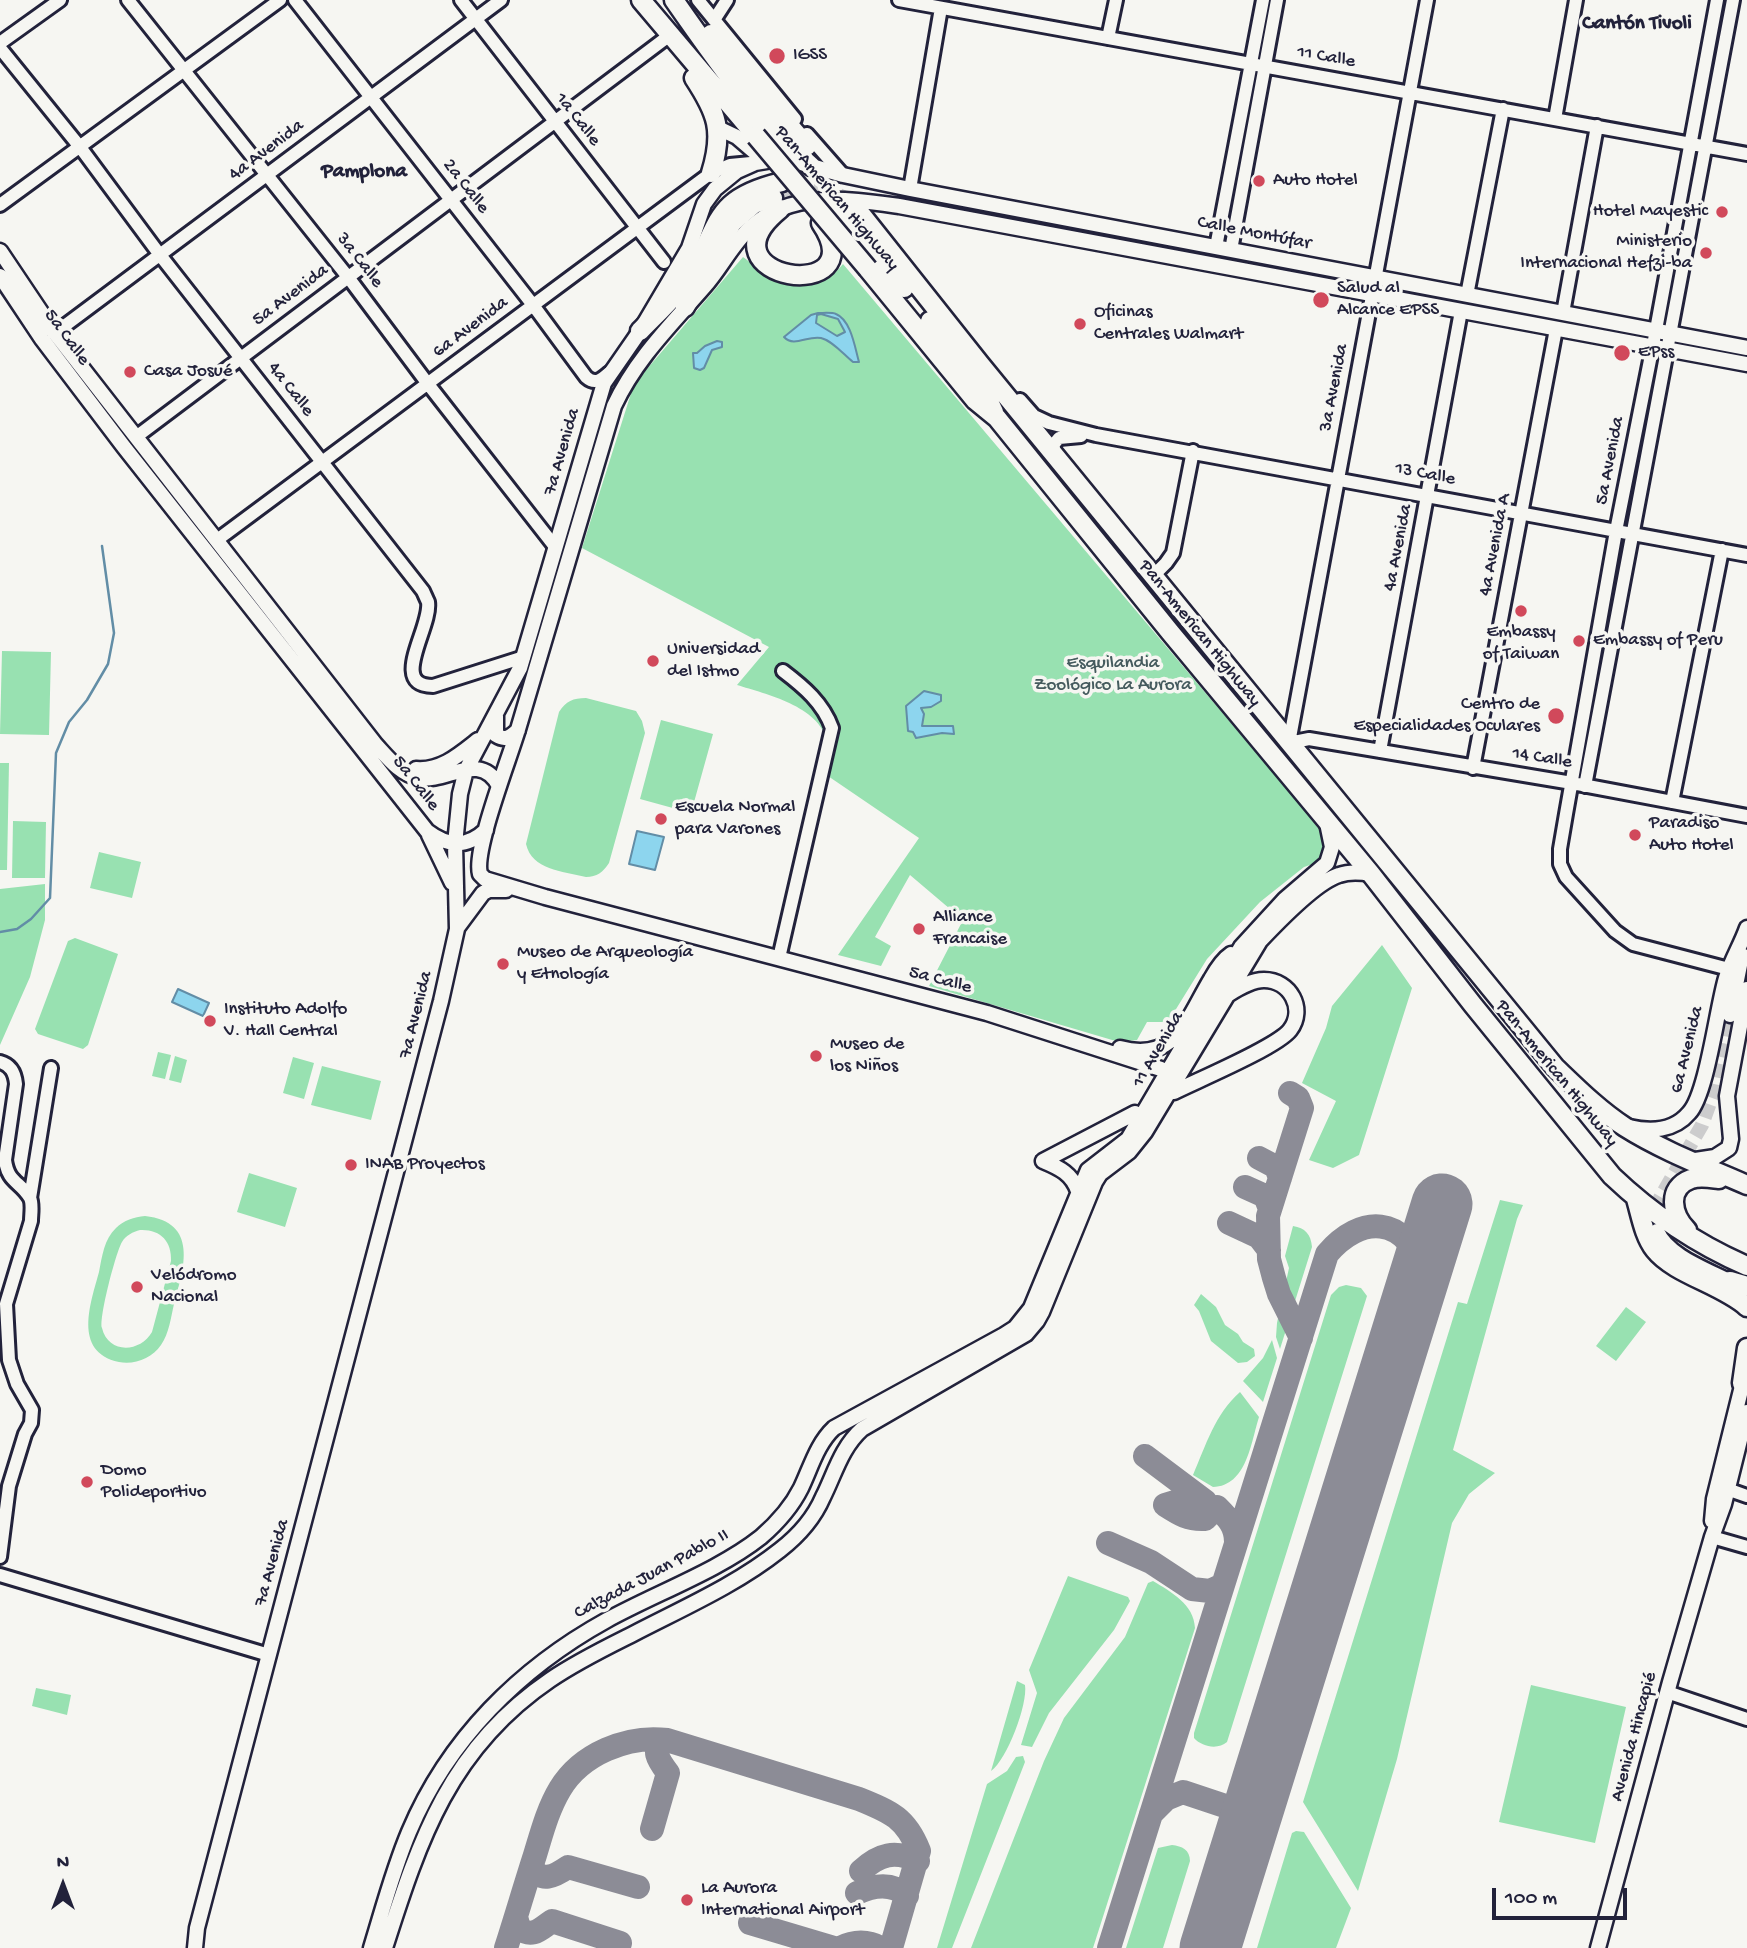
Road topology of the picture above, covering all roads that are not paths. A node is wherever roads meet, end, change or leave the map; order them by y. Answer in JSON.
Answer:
{"nodes":[{"id":1,"x":60,"y":0,"type":"edge"},
{"id":2,"x":128,"y":0,"type":"edge"},
{"id":3,"x":280,"y":0,"type":"edge"},
{"id":4,"x":295,"y":0,"type":"edge"},
{"id":5,"x":461,"y":0,"type":"edge"},
{"id":6,"x":501,"y":0,"type":"edge"},
{"id":7,"x":642,"y":0,"type":"edge"},
{"id":8,"x":674,"y":0,"type":"edge"},
{"id":9,"x":727,"y":0,"type":"edge"},
{"id":10,"x":899,"y":0,"type":"edge"},
{"id":11,"x":1116,"y":0,"type":"edge"},
{"id":12,"x":1263,"y":0,"type":"edge"},
{"id":13,"x":1277,"y":0,"type":"edge"},
{"id":14,"x":1427,"y":0,"type":"edge"},
{"id":15,"x":1576,"y":0,"type":"edge"},
{"id":16,"x":1717,"y":0,"type":"edge"},
{"id":17,"x":1733,"y":0,"type":"edge"},
{"id":18,"x":942,"y":8,"type":"junction"},
{"id":19,"x":703,"y":12,"type":"edge"},
{"id":20,"x":475,"y":19,"type":"junction"},
{"id":21,"x":670,"y":36,"type":"junction"},
{"id":22,"x":1108,"y":38,"type":"junction"},
{"id":23,"x":0,"y":46,"type":"edge"},
{"id":24,"x":1258,"y":65,"type":"junction"},
{"id":25,"x":184,"y":70,"type":"junction"},
{"id":26,"x":1409,"y":93,"type":"junction"},
{"id":27,"x":371,"y":97,"type":"junction"},
{"id":28,"x":1503,"y":109,"type":"junction"},
{"id":29,"x":1555,"y":119,"type":"junction"},
{"id":30,"x":555,"y":122,"type":"junction"},
{"id":31,"x":1597,"y":126,"type":"junction"},
{"id":32,"x":718,"y":128,"type":"junction"},
{"id":33,"x":753,"y":133,"type":"junction"},
{"id":34,"x":1691,"y":143,"type":"junction"},
{"id":35,"x":807,"y":146,"type":"tunnel mouth"},
{"id":36,"x":1706,"y":146,"type":"junction"},
{"id":37,"x":79,"y":147,"type":"junction"},
{"id":38,"x":1747,"y":153,"type":"edge"},
{"id":39,"x":760,"y":162,"type":"junction"},
{"id":40,"x":811,"y":166,"type":"junction"},
{"id":41,"x":711,"y":173,"type":"junction"},
{"id":42,"x":266,"y":175,"type":"junction"},
{"id":43,"x":843,"y":175,"type":"junction"},
{"id":44,"x":782,"y":182,"type":"tunnel mouth"},
{"id":45,"x":910,"y":189,"type":"junction"},
{"id":46,"x":451,"y":200,"type":"junction"},
{"id":47,"x":777,"y":203,"type":"junction"},
{"id":48,"x":0,"y":205,"type":"edge"},
{"id":49,"x":854,"y":206,"type":"tunnel mouth"},
{"id":50,"x":830,"y":207,"type":"tunnel mouth"},
{"id":51,"x":636,"y":228,"type":"junction"},
{"id":52,"x":1224,"y":248,"type":"junction"},
{"id":53,"x":0,"y":251,"type":"edge"},
{"id":54,"x":160,"y":255,"type":"junction"},
{"id":55,"x":664,"y":262,"type":"dead end"},
{"id":56,"x":0,"y":276,"type":"edge"},
{"id":57,"x":348,"y":277,"type":"junction"},
{"id":58,"x":1375,"y":277,"type":"junction"},
{"id":59,"x":1372,"y":295,"type":"junction"},
{"id":60,"x":1468,"y":296,"type":"junction"},
{"id":61,"x":533,"y":305,"type":"junction"},
{"id":62,"x":685,"y":307,"type":"joint"},
{"id":63,"x":1461,"y":311,"type":"junction"},
{"id":64,"x":1563,"y":313,"type":"junction"},
{"id":65,"x":1556,"y":329,"type":"junction"},
{"id":66,"x":1656,"y":330,"type":"junction"},
{"id":67,"x":640,"y":331,"type":"junction"},
{"id":68,"x":55,"y":333,"type":"junction"},
{"id":69,"x":1672,"y":334,"type":"junction"},
{"id":70,"x":1653,"y":347,"type":"junction"},
{"id":71,"x":1747,"y":348,"type":"edge"},
{"id":72,"x":1669,"y":349,"type":"junction"},
{"id":73,"x":241,"y":358,"type":"junction"},
{"id":74,"x":1747,"y":364,"type":"edge"},
{"id":75,"x":609,"y":373,"type":"junction"},
{"id":76,"x":428,"y":384,"type":"junction"},
{"id":77,"x":998,"y":387,"type":"junction"},
{"id":78,"x":998,"y":418,"type":"junction"},
{"id":79,"x":1096,"y":435,"type":"junction"},
{"id":80,"x":136,"y":437,"type":"junction"},
{"id":81,"x":1193,"y":451,"type":"junction"},
{"id":82,"x":1052,"y":454,"type":"junction"},
{"id":83,"x":323,"y":460,"type":"junction"},
{"id":84,"x":1338,"y":479,"type":"junction"},
{"id":85,"x":1429,"y":495,"type":"junction"},
{"id":86,"x":1522,"y":513,"type":"junction"},
{"id":87,"x":1616,"y":531,"type":"junction"},
{"id":88,"x":1633,"y":534,"type":"junction"},
{"id":89,"x":217,"y":540,"type":"junction"},
{"id":90,"x":556,"y":548,"type":"junction"},
{"id":91,"x":1723,"y":550,"type":"junction"},
{"id":92,"x":1747,"y":555,"type":"edge"},
{"id":93,"x":1153,"y":576,"type":"junction"},
{"id":94,"x":524,"y":657,"type":"junction"},
{"id":95,"x":783,"y":671,"type":"dead end"},
{"id":96,"x":496,"y":715,"type":"junction"},
{"id":97,"x":518,"y":730,"type":"junction"},
{"id":98,"x":486,"y":734,"type":"junction"},
{"id":99,"x":1289,"y":743,"type":"junction"},
{"id":100,"x":1380,"y":751,"type":"junction"},
{"id":101,"x":394,"y":764,"type":"junction"},
{"id":102,"x":1473,"y":768,"type":"junction"},
{"id":103,"x":466,"y":769,"type":"junction"},
{"id":104,"x":1579,"y":785,"type":"junction"},
{"id":105,"x":499,"y":786,"type":"junction"},
{"id":106,"x":1672,"y":802,"type":"junction"},
{"id":107,"x":1747,"y":816,"type":"edge"},
{"id":108,"x":1327,"y":823,"type":"junction"},
{"id":109,"x":486,"y":830,"type":"junction"},
{"id":110,"x":427,"y":831,"type":"junction"},
{"id":111,"x":454,"y":845,"type":"junction"},
{"id":112,"x":1371,"y":874,"type":"junction"},
{"id":113,"x":456,"y":893,"type":"junction"},
{"id":114,"x":545,"y":897,"type":"junction"},
{"id":115,"x":457,"y":929,"type":"junction"},
{"id":116,"x":1747,"y":930,"type":"edge"},
{"id":117,"x":1241,"y":947,"type":"junction"},
{"id":118,"x":779,"y":958,"type":"junction"},
{"id":119,"x":1729,"y":968,"type":"junction"},
{"id":120,"x":1747,"y":989,"type":"edge"},
{"id":121,"x":1225,"y":996,"type":"junction"},
{"id":122,"x":987,"y":1013,"type":"junction"},
{"id":123,"x":1730,"y":1015,"type":"tunnel mouth"},
{"id":124,"x":0,"y":1062,"type":"edge"},
{"id":125,"x":51,"y":1068,"type":"dead end"},
{"id":126,"x":1161,"y":1069,"type":"dead end"},
{"id":127,"x":1220,"y":1069,"type":"junction"},
{"id":128,"x":1187,"y":1072,"type":"dead end"},
{"id":129,"x":1174,"y":1092,"type":"dead end"},
{"id":130,"x":1135,"y":1113,"type":"dead end"},
{"id":131,"x":1624,"y":1126,"type":"junction"},
{"id":132,"x":1689,"y":1161,"type":"junction"},
{"id":133,"x":1742,"y":1183,"type":"edge"},
{"id":134,"x":1078,"y":1191,"type":"junction"},
{"id":135,"x":30,"y":1198,"type":"junction"},
{"id":136,"x":1636,"y":1199,"type":"junction"},
{"id":137,"x":1657,"y":1231,"type":"dead end"},
{"id":138,"x":1715,"y":1251,"type":"junction"},
{"id":139,"x":1747,"y":1266,"type":"edge"},
{"id":140,"x":1741,"y":1286,"type":"edge"},
{"id":141,"x":1747,"y":1307,"type":"edge"},
{"id":142,"x":1034,"y":1315,"type":"junction"},
{"id":143,"x":1747,"y":1348,"type":"edge"},
{"id":144,"x":1745,"y":1375,"type":"edge"},
{"id":145,"x":1747,"y":1412,"type":"edge"},
{"id":146,"x":1727,"y":1489,"type":"junction"},
{"id":147,"x":1747,"y":1496,"type":"edge"},
{"id":148,"x":1712,"y":1537,"type":"junction"},
{"id":149,"x":1747,"y":1547,"type":"edge"},
{"id":150,"x":0,"y":1557,"type":"edge"},
{"id":151,"x":0,"y":1575,"type":"edge"},
{"id":152,"x":269,"y":1655,"type":"junction"},
{"id":153,"x":1667,"y":1692,"type":"junction"},
{"id":154,"x":1747,"y":1719,"type":"edge"},
{"id":155,"x":193,"y":1948,"type":"edge"},
{"id":156,"x":371,"y":1948,"type":"edge"},
{"id":157,"x":385,"y":1948,"type":"edge"},
{"id":158,"x":1598,"y":1948,"type":"edge"}],
"edges":[{"from":1,"to":23,"type":"street"},
{"from":2,"to":25,"type":"street","name":"3a Calle"},
{"from":3,"to":25,"type":"street"},
{"from":4,"to":27,"type":"street","name":"2a Calle"},
{"from":5,"to":20,"type":"street","name":"1a Calle"},
{"from":6,"to":20,"type":"street","name":"4a Avenida"},
{"from":7,"to":21,"type":"highway","name":"Pan-American Highway"},
{"from":8,"to":40,"type":"highway"},
{"from":9,"to":19,"type":"street"},
{"from":10,"to":18,"type":"street","name":"11 Calle"},
{"from":11,"to":22,"type":"street"},
{"from":12,"to":24,"type":"street"},
{"from":13,"to":24,"type":"street"},
{"from":14,"to":26,"type":"street","name":"3a Avenida"},
{"from":15,"to":29,"type":"street"},
{"from":16,"to":34,"type":"street","name":"5a Avenida"},
{"from":17,"to":36,"type":"street","name":"5a Avenida"},
{"from":18,"to":22,"type":"street","name":"11 Calle"},
{"from":18,"to":45,"type":"street"},
{"from":19,"to":35,"type":"highway","name":"Pan-American Highway"},
{"from":19,"to":43,"type":"street"},
{"from":20,"to":27,"type":"street","name":"4a Avenida"},
{"from":20,"to":30,"type":"street","name":"1a Calle"},
{"from":21,"to":30,"type":"street","name":"5a Avenida"},
{"from":21,"to":32,"type":"highway"},
{"from":21,"to":33,"type":"highway","name":"Pan-American Highway"},
{"from":22,"to":24,"type":"street","name":"11 Calle"},
{"from":23,"to":37,"type":"street","name":"4a Calle"},
{"from":24,"to":26,"type":"street","name":"11 Calle"},
{"from":24,"to":52,"type":"street"},
{"from":25,"to":37,"type":"street"},
{"from":25,"to":42,"type":"street","name":"3a Calle"},
{"from":26,"to":28,"type":"street","name":"11 Calle"},
{"from":26,"to":58,"type":"street","name":"3a Avenida"},
{"from":27,"to":42,"type":"street","name":"4a Avenida"},
{"from":27,"to":46,"type":"street","name":"2a Calle"},
{"from":28,"to":29,"type":"street","name":"11 Calle"},
{"from":28,"to":60,"type":"street"},
{"from":29,"to":31,"type":"street","name":"11 Calle"},
{"from":30,"to":46,"type":"street","name":"5a Avenida"},
{"from":30,"to":51,"type":"street","name":"1a Calle"},
{"from":31,"to":34,"type":"street","name":"11 Calle"},
{"from":31,"to":64,"type":"street"},
{"from":32,"to":39,"type":"main road"},
{"from":32,"to":41,"type":"highway"},
{"from":33,"to":47,"type":"highway","bridge":true},
{"from":33,"to":78,"type":"highway","name":"Pan-American Highway","bridge":true},
{"from":34,"to":36,"type":"street","name":"11 Calle"},
{"from":34,"to":66,"type":"street","name":"5a Avenida"},
{"from":36,"to":38,"type":"street","name":"11 Calle"},
{"from":36,"to":69,"type":"street","name":"5a Avenida"},
{"from":37,"to":48,"type":"street"},
{"from":37,"to":54,"type":"street","name":"4a Calle"},
{"from":39,"to":40,"type":"main road","name":"Calle Montúfar"},
{"from":39,"to":41,"type":"street","name":"6a Avenida"},
{"from":39,"to":67,"type":"main road","name":"7a Avenida"},
{"from":40,"to":43,"type":"main road","name":"Calle Montúfar"},
{"from":41,"to":51,"type":"street","name":"6a Avenida"},
{"from":42,"to":54,"type":"street","name":"4a Avenida"},
{"from":42,"to":57,"type":"street","name":"3a Calle"},
{"from":43,"to":45,"type":"main road","name":"Calle Montúfar"},
{"from":44,"to":67,"type":"highway"},
{"from":45,"to":52,"type":"main road","name":"Calle Montúfar"},
{"from":46,"to":57,"type":"street","name":"5a Avenida"},
{"from":46,"to":61,"type":"street","name":"2a Calle"},
{"from":47,"to":59,"type":"main road","name":"Calle Montúfar"},
{"from":47,"to":62,"type":"highway"},
{"from":49,"to":77,"type":"highway","name":"Pan-American Highway"},
{"from":50,"to":78,"type":"highway"},
{"from":51,"to":55,"type":"street","name":"1a Calle"},
{"from":51,"to":61,"type":"street","name":"6a Avenida"},
{"from":52,"to":58,"type":"main road","name":"Calle Montúfar"},
{"from":53,"to":68,"type":"main road","name":"5a Calle"},
{"from":54,"to":68,"type":"street","name":"4a Avenida"},
{"from":54,"to":73,"type":"street","name":"4a Calle"},
{"from":56,"to":110,"type":"main road","name":"5a Calle"},
{"from":57,"to":73,"type":"street","name":"5a Avenida"},
{"from":57,"to":76,"type":"street","name":"3a Calle"},
{"from":58,"to":59,"type":"street","name":"3a Avenida"},
{"from":58,"to":60,"type":"main road","name":"Calle Montúfar"},
{"from":59,"to":63,"type":"main road","name":"Calle Montúfar"},
{"from":59,"to":84,"type":"street","name":"3a Avenida"},
{"from":60,"to":64,"type":"main road","name":"Calle Montúfar"},
{"from":61,"to":75,"type":"street","name":"2a Calle"},
{"from":61,"to":76,"type":"street","name":"6a Avenida"},
{"from":62,"to":97,"type":"main road","name":"7a Avenida"},
{"from":63,"to":65,"type":"main road","name":"Calle Montúfar"},
{"from":63,"to":85,"type":"street","name":"4a Avenida"},
{"from":64,"to":66,"type":"main road","name":"Calle Montúfar"},
{"from":65,"to":70,"type":"main road","name":"Calle Montúfar"},
{"from":65,"to":86,"type":"street","name":"4a Avenida A"},
{"from":66,"to":69,"type":"main road","name":"Calle Montúfar"},
{"from":66,"to":70,"type":"street","name":"5a Avenida"},
{"from":67,"to":75,"type":"main road","name":"7a Avenida"},
{"from":68,"to":80,"type":"main road","name":"5a Calle"},
{"from":69,"to":71,"type":"main road","name":"Calle Montúfar"},
{"from":69,"to":72,"type":"street","name":"5a Avenida"},
{"from":70,"to":72,"type":"main road","name":"Calle Montúfar"},
{"from":70,"to":87,"type":"street","name":"5a Avenida"},
{"from":72,"to":74,"type":"main road","name":"Calle Montúfar"},
{"from":72,"to":88,"type":"street","name":"5a Avenida"},
{"from":73,"to":80,"type":"street","name":"5a Avenida"},
{"from":73,"to":83,"type":"street","name":"4a Calle"},
{"from":75,"to":90,"type":"main road","name":"7a Avenida"},
{"from":76,"to":83,"type":"street","name":"6a Avenida"},
{"from":76,"to":90,"type":"street","name":"3a Calle"},
{"from":77,"to":79,"type":"street","name":"13 Calle"},
{"from":77,"to":82,"type":"highway","name":"Pan-American Highway"},
{"from":78,"to":108,"type":"highway","name":"Pan-American Highway"},
{"from":79,"to":81,"type":"street","name":"13 Calle"},
{"from":79,"to":82,"type":"street","name":"13 Calle"},
{"from":80,"to":89,"type":"main road","name":"5a Calle"},
{"from":81,"to":84,"type":"street","name":"13 Calle"},
{"from":81,"to":93,"type":"street"},
{"from":82,"to":93,"type":"highway","name":"Pan-American Highway"},
{"from":83,"to":89,"type":"street","name":"6a Avenida"},
{"from":83,"to":94,"type":"street","name":"4a Calle"},
{"from":84,"to":85,"type":"street","name":"13 Calle"},
{"from":84,"to":99,"type":"street","name":"3a Avenida"},
{"from":85,"to":86,"type":"street","name":"13 Calle"},
{"from":85,"to":100,"type":"street","name":"4a Avenida"},
{"from":86,"to":87,"type":"street","name":"13 Calle"},
{"from":86,"to":102,"type":"street","name":"4a Avenida A"},
{"from":87,"to":88,"type":"street","name":"13 Calle"},
{"from":87,"to":104,"type":"street","name":"5a Avenida"},
{"from":88,"to":91,"type":"street","name":"13 Calle"},
{"from":88,"to":104,"type":"street","name":"5a Avenida"},
{"from":89,"to":101,"type":"main road","name":"5a Calle"},
{"from":90,"to":94,"type":"main road","name":"7a Avenida"},
{"from":91,"to":92,"type":"street","name":"13 Calle"},
{"from":91,"to":106,"type":"street"},
{"from":93,"to":99,"type":"highway","name":"Pan-American Highway"},
{"from":94,"to":96,"type":"main road","name":"7a Avenida"},
{"from":95,"to":118,"type":"street"},
{"from":96,"to":97,"type":"main road"},
{"from":96,"to":98,"type":"main road","name":"7a Avenida"},
{"from":97,"to":105,"type":"main road","name":"7a Avenida"},
{"from":98,"to":101,"type":"main road"},
{"from":98,"to":103,"type":"main road","name":"7a Avenida"},
{"from":99,"to":100,"type":"street","name":"14 Calle"},
{"from":99,"to":131,"type":"highway","name":"Pan-American Highway"},
{"from":100,"to":102,"type":"street","name":"14 Calle"},
{"from":101,"to":103,"type":"main road","name":"5a Calle"},
{"from":102,"to":104,"type":"street","name":"14 Calle"},
{"from":103,"to":105,"type":"main road"},
{"from":103,"to":111,"type":"main road","name":"7a Avenida"},
{"from":104,"to":106,"type":"street","name":"14 Calle"},
{"from":104,"to":119,"type":"street","name":"5a Avenida"},
{"from":105,"to":109,"type":"main road","name":"7a Avenida"},
{"from":106,"to":107,"type":"street","name":"14 Calle"},
{"from":108,"to":112,"type":"highway","name":"Pan-American Highway"},
{"from":108,"to":117,"type":"main road","name":"11 Avenida"},
{"from":109,"to":111,"type":"main road"},
{"from":109,"to":114,"type":"main road","name":"5a Calle"},
{"from":110,"to":111,"type":"main road","name":"5a Calle"},
{"from":110,"to":113,"type":"main road"},
{"from":111,"to":113,"type":"main road","name":"7a Avenida"},
{"from":112,"to":121,"type":"main road","name":"11 Avenida"},
{"from":112,"to":136,"type":"highway","name":"Pan-American Highway"},
{"from":113,"to":115,"type":"main road","name":"7a Avenida"},
{"from":114,"to":115,"type":"main road"},
{"from":114,"to":118,"type":"main road","name":"5a Calle"},
{"from":115,"to":152,"type":"main road","name":"7a Avenida"},
{"from":116,"to":119,"type":"main road","name":"6a Avenida"},
{"from":116,"to":123,"type":"main road"},
{"from":117,"to":122,"type":"main road"},
{"from":117,"to":134,"type":"main road","name":"11 Avenida"},
{"from":118,"to":122,"type":"main road","name":"5a Calle"},
{"from":119,"to":131,"type":"main road","name":"6a Avenida"},
{"from":120,"to":132,"type":"main road"},
{"from":121,"to":127,"type":"main road"},
{"from":121,"to":142,"type":"main road","name":"11 Avenida"},
{"from":122,"to":126,"type":"main road","name":"5a Calle"},
{"from":124,"to":135,"type":"street"},
{"from":125,"to":135,"type":"street"},
{"from":127,"to":128,"type":"main road"},
{"from":127,"to":129,"type":"main road"},
{"from":130,"to":134,"type":"main road"},
{"from":131,"to":132,"type":"highway","name":"Pan-American Highway"},
{"from":132,"to":133,"type":"highway","name":"Pan-American Highway"},
{"from":133,"to":138,"type":"highway"},
{"from":134,"to":142,"type":"main road","name":"11 Avenida"},
{"from":135,"to":150,"type":"street"},
{"from":136,"to":138,"type":"highway","name":"Pan-American Highway"},
{"from":136,"to":141,"type":"highway"},
{"from":137,"to":140,"type":"main road"},
{"from":138,"to":139,"type":"highway","name":"Pan-American Highway"},
{"from":142,"to":156,"type":"main road","name":"Calzada Juan Pablo II"},
{"from":142,"to":157,"type":"main road"},
{"from":143,"to":144,"type":"highway"},
{"from":144,"to":148,"type":"main road","name":"Avenida Hincapié"},
{"from":145,"to":146,"type":"main road","name":"Avenida Hincapié"},
{"from":146,"to":147,"type":"street"},
{"from":146,"to":148,"type":"main road","name":"Avenida Hincapié"},
{"from":148,"to":149,"type":"street"},
{"from":148,"to":153,"type":"main road","name":"Avenida Hincapié"},
{"from":151,"to":152,"type":"street"},
{"from":152,"to":155,"type":"main road","name":"7a Avenida"},
{"from":153,"to":154,"type":"street"},
{"from":153,"to":158,"type":"main road","name":"Avenida Hincapié"}]}
